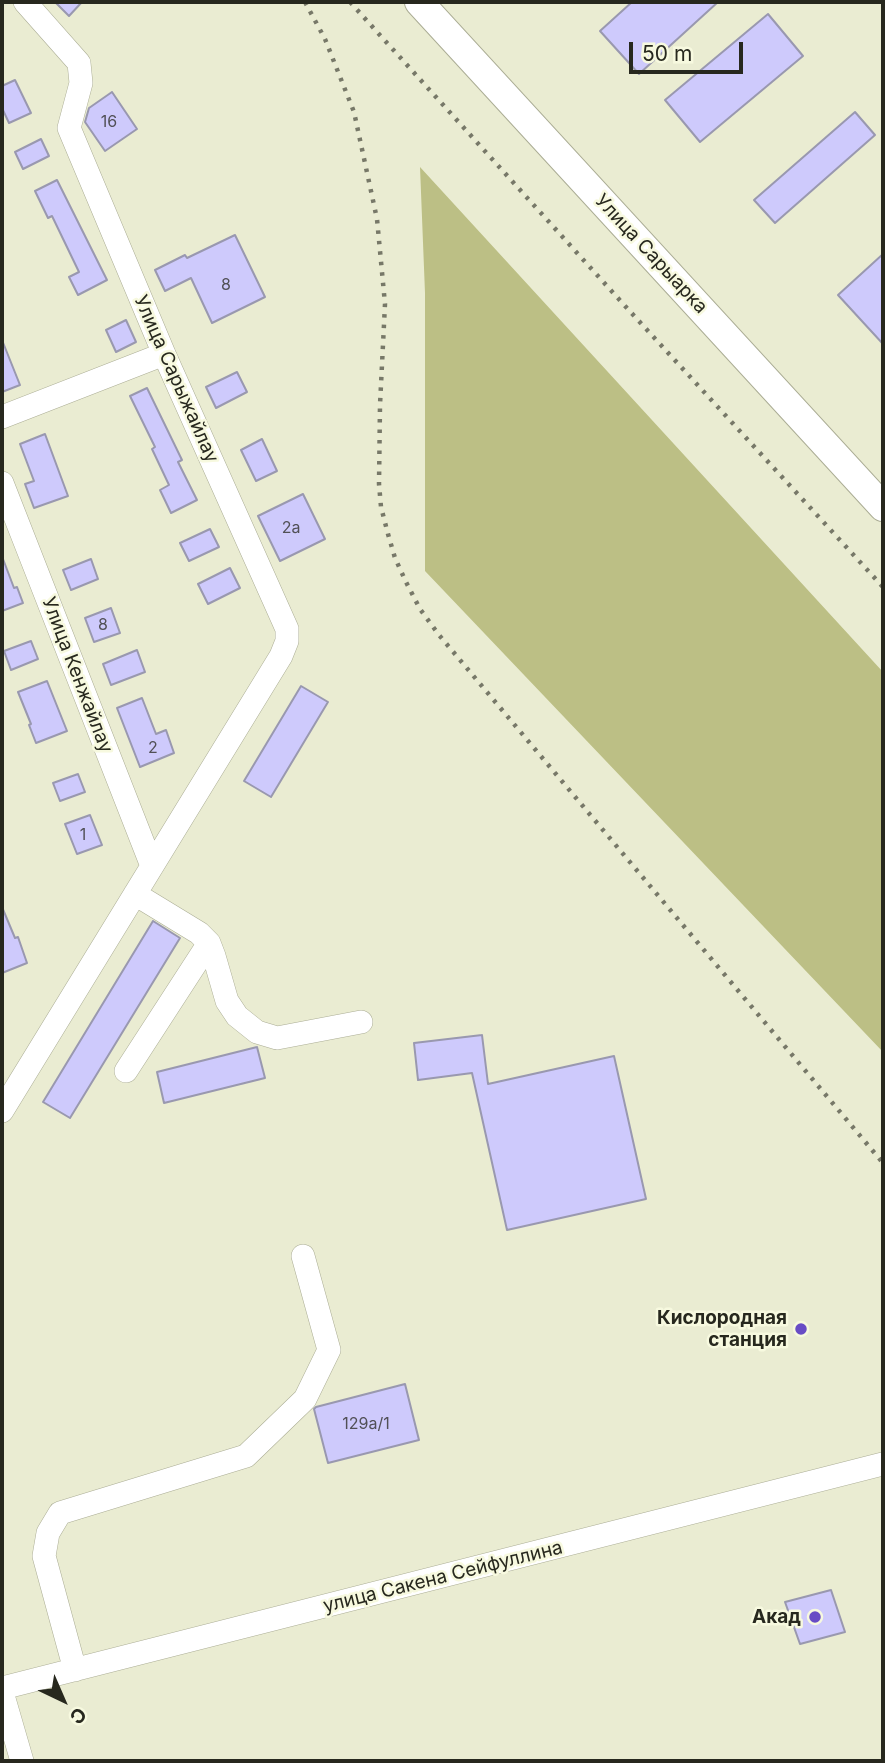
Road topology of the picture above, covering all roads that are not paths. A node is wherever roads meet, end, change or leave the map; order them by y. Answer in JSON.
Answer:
{"nodes":[{"id":1,"x":25,"y":2,"type":"edge"},
{"id":2,"x":419,"y":2,"type":"edge"},
{"id":3,"x":164,"y":354,"type":"junction"},
{"id":4,"x":2,"y":417,"type":"edge"},
{"id":5,"x":2,"y":483,"type":"edge"},
{"id":6,"x":883,"y":507,"type":"edge"},
{"id":7,"x":152,"y":866,"type":"junction"},
{"id":8,"x":135,"y":894,"type":"junction"},
{"id":9,"x":209,"y":943,"type":"junction"},
{"id":10,"x":361,"y":1022,"type":"dead end"},
{"id":11,"x":126,"y":1071,"type":"dead end"},
{"id":12,"x":2,"y":1107,"type":"edge"},
{"id":13,"x":303,"y":1255,"type":"dead end"},
{"id":14,"x":883,"y":1464,"type":"edge"},
{"id":15,"x":75,"y":1670,"type":"junction"},
{"id":16,"x":2,"y":1690,"type":"edge"},
{"id":17,"x":8,"y":1738,"type":"edge"},
{"id":18,"x":22,"y":1761,"type":"edge"}],
"edges":[{"from":1,"to":3,"type":"street","name":"Улица Сарыжайлау"},
{"from":2,"to":6,"type":"main road","name":"Улица Сарыарка"},
{"from":3,"to":4,"type":"street"},
{"from":3,"to":7,"type":"street","name":"Улица Сарыжайлау"},
{"from":5,"to":7,"type":"street","name":"Улица Кенжайлау"},
{"from":7,"to":8,"type":"street"},
{"from":8,"to":9,"type":"street"},
{"from":8,"to":12,"type":"street"},
{"from":9,"to":10,"type":"street"},
{"from":9,"to":11,"type":"street"},
{"from":13,"to":15,"type":"street"},
{"from":14,"to":15,"type":"street","name":"улица Сакена Сейфуллина"},
{"from":15,"to":16,"type":"street","name":"улица Сакена Сейфуллина"},
{"from":16,"to":17,"type":"street"},
{"from":17,"to":18,"type":"street"}]}
